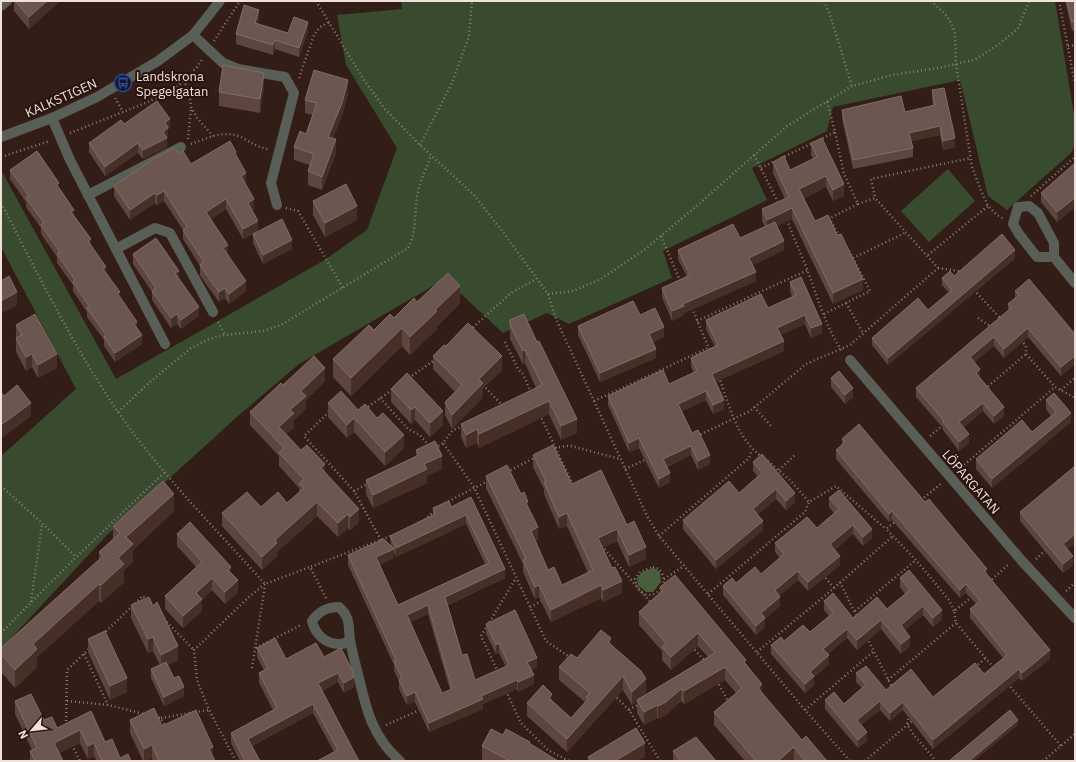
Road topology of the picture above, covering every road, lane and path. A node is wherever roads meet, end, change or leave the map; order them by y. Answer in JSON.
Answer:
{"nodes":[{"id":1,"x":7,"y":1,"type":"edge"},
{"id":2,"x":220,"y":1,"type":"edge"},
{"id":3,"x":240,"y":1,"type":"edge"},
{"id":4,"x":316,"y":1,"type":"edge"},
{"id":5,"x":472,"y":1,"type":"edge"},
{"id":6,"x":824,"y":1,"type":"edge"},
{"id":7,"x":931,"y":1,"type":"edge"},
{"id":8,"x":1029,"y":1,"type":"edge"},
{"id":9,"x":1059,"y":1,"type":"edge"},
{"id":10,"x":1,"y":6,"type":"edge"},
{"id":11,"x":330,"y":22,"type":"junction"},
{"id":12,"x":193,"y":35,"type":"junction"},
{"id":13,"x":1075,"y":44,"type":"edge"},
{"id":14,"x":1068,"y":46,"type":"junction"},
{"id":15,"x":209,"y":50,"type":"junction"},
{"id":16,"x":956,"y":64,"type":"junction"},
{"id":17,"x":184,"y":80,"type":"junction"},
{"id":18,"x":1075,"y":84,"type":"edge"},
{"id":19,"x":852,"y":86,"type":"junction"},
{"id":20,"x":294,"y":93,"type":"junction"},
{"id":21,"x":115,"y":98,"type":"dead end"},
{"id":22,"x":827,"y":101,"type":"junction"},
{"id":23,"x":191,"y":107,"type":"junction"},
{"id":24,"x":123,"y":112,"type":"junction"},
{"id":25,"x":52,"y":118,"type":"junction"},
{"id":26,"x":835,"y":132,"type":"junction"},
{"id":27,"x":214,"y":136,"type":"junction"},
{"id":28,"x":1,"y":137,"type":"edge"},
{"id":29,"x":60,"y":138,"type":"junction"},
{"id":30,"x":420,"y":145,"type":"junction"},
{"id":31,"x":181,"y":147,"type":"dead end"},
{"id":32,"x":280,"y":150,"type":"junction"},
{"id":33,"x":754,"y":155,"type":"junction"},
{"id":34,"x":432,"y":156,"type":"junction"},
{"id":35,"x":1,"y":157,"type":"edge"},
{"id":36,"x":1075,"y":157,"type":"edge"},
{"id":37,"x":970,"y":158,"type":"junction"},
{"id":38,"x":760,"y":168,"type":"junction"},
{"id":39,"x":88,"y":195,"type":"junction"},
{"id":40,"x":875,"y":198,"type":"junction"},
{"id":41,"x":1,"y":204,"type":"edge"},
{"id":42,"x":858,"y":204,"type":"junction"},
{"id":43,"x":277,"y":206,"type":"joint"},
{"id":44,"x":988,"y":206,"type":"junction"},
{"id":45,"x":1018,"y":207,"type":"junction"},
{"id":46,"x":782,"y":210,"type":"edge"},
{"id":47,"x":786,"y":217,"type":"edge"},
{"id":48,"x":829,"y":218,"type":"junction"},
{"id":49,"x":823,"y":221,"type":"edge"},
{"id":50,"x":1013,"y":224,"type":"junction"},
{"id":51,"x":907,"y":232,"type":"junction"},
{"id":52,"x":799,"y":233,"type":"edge"},
{"id":53,"x":661,"y":236,"type":"junction"},
{"id":54,"x":793,"y":236,"type":"junction"},
{"id":55,"x":842,"y":242,"type":"edge"},
{"id":56,"x":846,"y":247,"type":"edge"},
{"id":57,"x":116,"y":249,"type":"junction"},
{"id":58,"x":928,"y":256,"type":"junction"},
{"id":59,"x":1054,"y":257,"type":"junction"},
{"id":60,"x":853,"y":258,"type":"junction"},
{"id":61,"x":938,"y":268,"type":"junction"},
{"id":62,"x":808,"y":270,"type":"junction"},
{"id":63,"x":962,"y":276,"type":"edge"},
{"id":64,"x":536,"y":279,"type":"junction"},
{"id":65,"x":1075,"y":283,"type":"edge"},
{"id":66,"x":682,"y":286,"type":"edge"},
{"id":67,"x":343,"y":288,"type":"junction"},
{"id":68,"x":972,"y":288,"type":"edge"},
{"id":69,"x":548,"y":294,"type":"junction"},
{"id":70,"x":846,"y":303,"type":"junction"},
{"id":71,"x":691,"y":307,"type":"edge"},
{"id":72,"x":213,"y":312,"type":"dead end"},
{"id":73,"x":824,"y":314,"type":"junction"},
{"id":74,"x":978,"y":318,"type":"dead end"},
{"id":75,"x":697,"y":321,"type":"junction"},
{"id":76,"x":1007,"y":324,"type":"edge"},
{"id":77,"x":996,"y":330,"type":"edge"},
{"id":78,"x":863,"y":333,"type":"junction"},
{"id":79,"x":465,"y":335,"type":"edge"},
{"id":80,"x":1016,"y":335,"type":"edge"},
{"id":81,"x":505,"y":342,"type":"dead end"},
{"id":82,"x":165,"y":344,"type":"dead end"},
{"id":83,"x":708,"y":348,"type":"junction"},
{"id":84,"x":841,"y":350,"type":"junction"},
{"id":85,"x":1026,"y":354,"type":"junction"},
{"id":86,"x":711,"y":355,"type":"edge"},
{"id":87,"x":436,"y":358,"type":"edge"},
{"id":88,"x":850,"y":360,"type":"joint"},
{"id":89,"x":718,"y":376,"type":"edge"},
{"id":90,"x":1075,"y":378,"type":"edge"},
{"id":91,"x":405,"y":381,"type":"edge"},
{"id":92,"x":479,"y":381,"type":"edge"},
{"id":93,"x":392,"y":390,"type":"edge"},
{"id":94,"x":1061,"y":390,"type":"junction"},
{"id":95,"x":979,"y":394,"type":"edge"},
{"id":96,"x":532,"y":397,"type":"edge"},
{"id":97,"x":380,"y":398,"type":"junction"},
{"id":98,"x":1075,"y":398,"type":"edge"},
{"id":99,"x":594,"y":402,"type":"junction"},
{"id":100,"x":754,"y":407,"type":"junction"},
{"id":101,"x":364,"y":410,"type":"edge"},
{"id":102,"x":538,"y":410,"type":"edge"},
{"id":103,"x":331,"y":411,"type":"edge"},
{"id":104,"x":498,"y":411,"type":"edge"},
{"id":105,"x":118,"y":412,"type":"junction"},
{"id":106,"x":1075,"y":414,"type":"edge"},
{"id":107,"x":734,"y":420,"type":"junction"},
{"id":108,"x":944,"y":423,"type":"edge"},
{"id":109,"x":466,"y":425,"type":"edge"},
{"id":110,"x":1075,"y":425,"type":"edge"},
{"id":111,"x":771,"y":426,"type":"dead end"},
{"id":112,"x":690,"y":439,"type":"edge"},
{"id":113,"x":443,"y":443,"type":"junction"},
{"id":114,"x":921,"y":443,"type":"junction"},
{"id":115,"x":556,"y":448,"type":"junction"},
{"id":116,"x":752,"y":450,"type":"junction"},
{"id":117,"x":549,"y":451,"type":"edge"},
{"id":118,"x":542,"y":454,"type":"edge"},
{"id":119,"x":795,"y":455,"type":"dead end"},
{"id":120,"x":621,"y":459,"type":"junction"},
{"id":121,"x":647,"y":459,"type":"edge"},
{"id":122,"x":625,"y":469,"type":"junction"},
{"id":123,"x":779,"y":470,"type":"junction"},
{"id":124,"x":165,"y":472,"type":"junction"},
{"id":125,"x":502,"y":474,"type":"edge"},
{"id":126,"x":495,"y":477,"type":"edge"},
{"id":127,"x":374,"y":481,"type":"edge"},
{"id":128,"x":1,"y":486,"type":"edge"},
{"id":129,"x":474,"y":487,"type":"junction"},
{"id":130,"x":354,"y":491,"type":"junction"},
{"id":131,"x":577,"y":493,"type":"edge"},
{"id":132,"x":809,"y":502,"type":"junction"},
{"id":133,"x":42,"y":523,"type":"junction"},
{"id":134,"x":421,"y":524,"type":"edge"},
{"id":135,"x":784,"y":529,"type":"junction"},
{"id":136,"x":886,"y":529,"type":"dead end"},
{"id":137,"x":394,"y":535,"type":"edge"},
{"id":138,"x":789,"y":535,"type":"edge"},
{"id":139,"x":659,"y":536,"type":"junction"},
{"id":140,"x":893,"y":536,"type":"dead end"},
{"id":141,"x":599,"y":539,"type":"edge"},
{"id":142,"x":381,"y":540,"type":"junction"},
{"id":143,"x":1053,"y":545,"type":"edge"},
{"id":144,"x":76,"y":557,"type":"junction"},
{"id":145,"x":916,"y":560,"type":"dead end"},
{"id":146,"x":1022,"y":561,"type":"junction"},
{"id":147,"x":684,"y":566,"type":"junction"},
{"id":148,"x":310,"y":567,"type":"junction"},
{"id":149,"x":819,"y":570,"type":"edge"},
{"id":150,"x":516,"y":578,"type":"junction"},
{"id":151,"x":664,"y":579,"type":"junction"},
{"id":152,"x":840,"y":582,"type":"junction"},
{"id":153,"x":988,"y":582,"type":"edge"},
{"id":154,"x":265,"y":584,"type":"junction"},
{"id":155,"x":834,"y":588,"type":"junction"},
{"id":156,"x":639,"y":590,"type":"junction"},
{"id":157,"x":977,"y":592,"type":"edge"},
{"id":158,"x":708,"y":594,"type":"junction"},
{"id":159,"x":148,"y":601,"type":"edge"},
{"id":160,"x":544,"y":601,"type":"edge"},
{"id":161,"x":31,"y":602,"type":"junction"},
{"id":162,"x":654,"y":606,"type":"edge"},
{"id":163,"x":530,"y":607,"type":"junction"},
{"id":164,"x":323,"y":610,"type":"junction"},
{"id":165,"x":854,"y":611,"type":"junction"},
{"id":166,"x":163,"y":618,"type":"edge"},
{"id":167,"x":858,"y":618,"type":"edge"},
{"id":168,"x":1075,"y":618,"type":"edge"},
{"id":169,"x":312,"y":621,"type":"junction"},
{"id":170,"x":956,"y":623,"type":"junction"},
{"id":171,"x":1,"y":633,"type":"edge"},
{"id":172,"x":867,"y":637,"type":"edge"},
{"id":173,"x":100,"y":638,"type":"edge"},
{"id":174,"x":350,"y":640,"type":"junction"},
{"id":175,"x":94,"y":643,"type":"edge"},
{"id":176,"x":690,"y":645,"type":"edge"},
{"id":177,"x":255,"y":648,"type":"junction"},
{"id":178,"x":194,"y":650,"type":"junction"},
{"id":179,"x":874,"y":651,"type":"junction"},
{"id":180,"x":757,"y":652,"type":"junction"},
{"id":181,"x":84,"y":654,"type":"junction"},
{"id":182,"x":986,"y":658,"type":"junction"},
{"id":183,"x":575,"y":662,"type":"edge"},
{"id":184,"x":705,"y":662,"type":"edge"},
{"id":185,"x":252,"y":668,"type":"dead end"},
{"id":186,"x":974,"y":668,"type":"edge"},
{"id":187,"x":995,"y":669,"type":"edge"},
{"id":188,"x":498,"y":673,"type":"edge"},
{"id":189,"x":888,"y":680,"type":"junction"},
{"id":190,"x":1005,"y":680,"type":"edge"},
{"id":191,"x":716,"y":681,"type":"edge"},
{"id":192,"x":505,"y":688,"type":"edge"},
{"id":193,"x":895,"y":692,"type":"edge"},
{"id":194,"x":613,"y":695,"type":"edge"},
{"id":195,"x":66,"y":701,"type":"junction"},
{"id":196,"x":641,"y":702,"type":"edge"},
{"id":197,"x":108,"y":706,"type":"junction"},
{"id":198,"x":731,"y":706,"type":"edge"},
{"id":199,"x":423,"y":708,"type":"edge"},
{"id":200,"x":209,"y":710,"type":"junction"},
{"id":201,"x":628,"y":710,"type":"junction"},
{"id":202,"x":805,"y":710,"type":"junction"},
{"id":203,"x":905,"y":710,"type":"edge"},
{"id":204,"x":146,"y":715,"type":"edge"},
{"id":205,"x":154,"y":716,"type":"edge"},
{"id":206,"x":161,"y":718,"type":"junction"},
{"id":207,"x":913,"y":719,"type":"edge"},
{"id":208,"x":907,"y":724,"type":"junction"},
{"id":209,"x":375,"y":731,"type":"junction"},
{"id":210,"x":66,"y":732,"type":"edge"},
{"id":211,"x":168,"y":733,"type":"edge"},
{"id":212,"x":1075,"y":734,"type":"edge"},
{"id":213,"x":72,"y":743,"type":"edge"},
{"id":214,"x":1061,"y":746,"type":"junction"},
{"id":215,"x":80,"y":761,"type":"edge"},
{"id":216,"x":236,"y":761,"type":"edge"},
{"id":217,"x":400,"y":761,"type":"edge"},
{"id":218,"x":569,"y":761,"type":"edge"},
{"id":219,"x":660,"y":761,"type":"edge"},
{"id":220,"x":850,"y":761,"type":"edge"},
{"id":221,"x":865,"y":761,"type":"edge"},
{"id":222,"x":936,"y":761,"type":"edge"},
{"id":223,"x":1043,"y":761,"type":"edge"}],
"edges":[{"from":1,"to":10,"type":"street"},
{"from":2,"to":12,"type":"street","name":"KALKSTIGEN"},
{"from":3,"to":15,"type":"path"},
{"from":4,"to":11,"type":"path"},
{"from":5,"to":30,"type":"path"},
{"from":6,"to":19,"type":"path"},
{"from":7,"to":16,"type":"path"},
{"from":8,"to":16,"type":"path"},
{"from":9,"to":14,"type":"path"},
{"from":11,"to":20,"type":"path"},
{"from":11,"to":30,"type":"path"},
{"from":12,"to":15,"type":"street"},
{"from":12,"to":25,"type":"street","name":"KALKSTIGEN"},
{"from":13,"to":14,"type":"path"},
{"from":14,"to":18,"type":"path"},
{"from":15,"to":17,"type":"path"},
{"from":15,"to":20,"type":"street"},
{"from":16,"to":19,"type":"path"},
{"from":16,"to":37,"type":"path"},
{"from":17,"to":23,"type":"path"},
{"from":17,"to":24,"type":"path"},
{"from":19,"to":22,"type":"path"},
{"from":20,"to":32,"type":"street"},
{"from":21,"to":24,"type":"path"},
{"from":22,"to":26,"type":"path"},
{"from":22,"to":33,"type":"path"},
{"from":23,"to":27,"type":"path"},
{"from":23,"to":27,"type":"path"},
{"from":24,"to":29,"type":"path"},
{"from":25,"to":28,"type":"street","name":"KALKSTIGEN"},
{"from":25,"to":29,"type":"street"},
{"from":26,"to":38,"type":"path"},
{"from":26,"to":42,"type":"path"},
{"from":27,"to":32,"type":"path"},
{"from":29,"to":35,"type":"path"},
{"from":29,"to":39,"type":"street"},
{"from":30,"to":34,"type":"path"},
{"from":31,"to":39,"type":"street"},
{"from":32,"to":43,"type":"street"},
{"from":33,"to":38,"type":"path"},
{"from":33,"to":53,"type":"path"},
{"from":34,"to":64,"type":"path"},
{"from":34,"to":67,"type":"path"},
{"from":36,"to":45,"type":"path"},
{"from":37,"to":40,"type":"path"},
{"from":37,"to":44,"type":"path"},
{"from":38,"to":46,"type":"path"},
{"from":39,"to":57,"type":"street"},
{"from":40,"to":42,"type":"path"},
{"from":40,"to":51,"type":"path"},
{"from":41,"to":105,"type":"path"},
{"from":42,"to":48,"type":"path"},
{"from":43,"to":67,"type":"path"},
{"from":44,"to":50,"type":"path"},
{"from":44,"to":58,"type":"path"},
{"from":45,"to":50,"type":"street"},
{"from":45,"to":59,"type":"street"},
{"from":47,"to":54,"type":"path"},
{"from":48,"to":49,"type":"path"},
{"from":48,"to":55,"type":"path"},
{"from":50,"to":59,"type":"street"},
{"from":51,"to":58,"type":"path"},
{"from":51,"to":60,"type":"path"},
{"from":52,"to":54,"type":"path"},
{"from":53,"to":66,"type":"path"},
{"from":53,"to":69,"type":"path"},
{"from":54,"to":62,"type":"path"},
{"from":56,"to":60,"type":"path"},
{"from":57,"to":72,"type":"street"},
{"from":57,"to":82,"type":"street"},
{"from":58,"to":61,"type":"path"},
{"from":59,"to":65,"type":"street"},
{"from":60,"to":70,"type":"path"},
{"from":61,"to":63,"type":"path"},
{"from":61,"to":78,"type":"path"},
{"from":62,"to":73,"type":"path"},
{"from":62,"to":75,"type":"path"},
{"from":64,"to":69,"type":"path"},
{"from":64,"to":79,"type":"path"},
{"from":67,"to":105,"type":"path"},
{"from":68,"to":76,"type":"path"},
{"from":69,"to":99,"type":"path"},
{"from":70,"to":73,"type":"path"},
{"from":70,"to":78,"type":"path"},
{"from":71,"to":75,"type":"path"},
{"from":73,"to":84,"type":"path"},
{"from":74,"to":77,"type":"path"},
{"from":75,"to":83,"type":"path"},
{"from":78,"to":84,"type":"path"},
{"from":80,"to":85,"type":"path"},
{"from":81,"to":96,"type":"path"},
{"from":83,"to":86,"type":"path"},
{"from":83,"to":99,"type":"path"},
{"from":84,"to":88,"type":"path"},
{"from":84,"to":100,"type":"path"},
{"from":85,"to":94,"type":"path"},
{"from":85,"to":95,"type":"path"},
{"from":87,"to":91,"type":"path"},
{"from":88,"to":114,"type":"street","name":"LÖPARGATAN"},
{"from":89,"to":107,"type":"path"},
{"from":90,"to":94,"type":"path"},
{"from":92,"to":104,"type":"path"},
{"from":93,"to":97,"type":"path"},
{"from":94,"to":98,"type":"path"},
{"from":97,"to":101,"type":"path"},
{"from":97,"to":113,"type":"path"},
{"from":99,"to":120,"type":"path"},
{"from":100,"to":107,"type":"path"},
{"from":100,"to":111,"type":"path"},
{"from":102,"to":115,"type":"path"},
{"from":103,"to":130,"type":"path"},
{"from":105,"to":124,"type":"path"},
{"from":106,"to":110,"type":"path"},
{"from":107,"to":112,"type":"path"},
{"from":107,"to":116,"type":"path"},
{"from":108,"to":114,"type":"path"},
{"from":109,"to":113,"type":"path"},
{"from":113,"to":129,"type":"path"},
{"from":114,"to":146,"type":"street","name":"LÖPARGATAN"},
{"from":115,"to":117,"type":"path"},
{"from":115,"to":120,"type":"path"},
{"from":115,"to":131,"type":"path"},
{"from":116,"to":123,"type":"path"},
{"from":116,"to":139,"type":"path"},
{"from":118,"to":125,"type":"path"},
{"from":119,"to":123,"type":"path"},
{"from":120,"to":122,"type":"path"},
{"from":121,"to":122,"type":"path"},
{"from":122,"to":139,"type":"path"},
{"from":123,"to":132,"type":"path"},
{"from":124,"to":144,"type":"path"},
{"from":124,"to":154,"type":"path"},
{"from":126,"to":129,"type":"path"},
{"from":127,"to":130,"type":"path"},
{"from":128,"to":133,"type":"path"},
{"from":129,"to":134,"type":"path"},
{"from":129,"to":150,"type":"path"},
{"from":130,"to":142,"type":"path"},
{"from":132,"to":135,"type":"path"},
{"from":132,"to":136,"type":"path"},
{"from":133,"to":144,"type":"path"},
{"from":133,"to":161,"type":"path"},
{"from":135,"to":138,"type":"path"},
{"from":135,"to":158,"type":"path"},
{"from":137,"to":142,"type":"path"},
{"from":139,"to":147,"type":"path"},
{"from":140,"to":152,"type":"path"},
{"from":141,"to":156,"type":"path"},
{"from":142,"to":148,"type":"path"},
{"from":143,"to":146,"type":"path"},
{"from":144,"to":161,"type":"path"},
{"from":145,"to":165,"type":"path"},
{"from":146,"to":153,"type":"path"},
{"from":146,"to":168,"type":"street","name":"LÖPARGATAN"},
{"from":147,"to":151,"type":"path"},
{"from":147,"to":158,"type":"path"},
{"from":148,"to":154,"type":"path"},
{"from":148,"to":164,"type":"path"},
{"from":149,"to":155,"type":"path"},
{"from":150,"to":163,"type":"path"},
{"from":150,"to":188,"type":"path"},
{"from":151,"to":156,"type":"path"},
{"from":151,"to":156,"type":"path"},
{"from":152,"to":155,"type":"path"},
{"from":152,"to":165,"type":"path"},
{"from":154,"to":177,"type":"path"},
{"from":154,"to":178,"type":"path"},
{"from":155,"to":180,"type":"path"},
{"from":156,"to":162,"type":"path"},
{"from":157,"to":170,"type":"path"},
{"from":158,"to":180,"type":"path"},
{"from":159,"to":173,"type":"path"},
{"from":160,"to":163,"type":"path"},
{"from":161,"to":171,"type":"path"},
{"from":163,"to":183,"type":"path"},
{"from":164,"to":169,"type":"street"},
{"from":164,"to":174,"type":"street"},
{"from":165,"to":167,"type":"path"},
{"from":166,"to":178,"type":"path"},
{"from":169,"to":174,"type":"street"},
{"from":169,"to":177,"type":"path"},
{"from":170,"to":182,"type":"path"},
{"from":170,"to":189,"type":"path"},
{"from":172,"to":179,"type":"path"},
{"from":174,"to":209,"type":"street"},
{"from":175,"to":181,"type":"path"},
{"from":176,"to":184,"type":"path"},
{"from":177,"to":185,"type":"path"},
{"from":178,"to":200,"type":"path"},
{"from":179,"to":189,"type":"path"},
{"from":179,"to":202,"type":"path"},
{"from":180,"to":202,"type":"path"},
{"from":181,"to":195,"type":"path"},
{"from":181,"to":197,"type":"path"},
{"from":182,"to":186,"type":"path"},
{"from":182,"to":187,"type":"path"},
{"from":189,"to":193,"type":"path"},
{"from":190,"to":214,"type":"path"},
{"from":191,"to":198,"type":"path"},
{"from":192,"to":218,"type":"path"},
{"from":194,"to":201,"type":"path"},
{"from":195,"to":197,"type":"path"},
{"from":195,"to":210,"type":"path"},
{"from":196,"to":201,"type":"path"},
{"from":197,"to":204,"type":"path"},
{"from":199,"to":209,"type":"path"},
{"from":200,"to":206,"type":"path"},
{"from":200,"to":216,"type":"path"},
{"from":201,"to":219,"type":"path"},
{"from":202,"to":220,"type":"path"},
{"from":203,"to":208,"type":"path"},
{"from":205,"to":206,"type":"path"},
{"from":206,"to":211,"type":"path"},
{"from":207,"to":208,"type":"path"},
{"from":208,"to":221,"type":"path"},
{"from":208,"to":222,"type":"path"},
{"from":209,"to":217,"type":"street"},
{"from":212,"to":214,"type":"path"},
{"from":213,"to":215,"type":"path"},
{"from":214,"to":223,"type":"path"}]}
